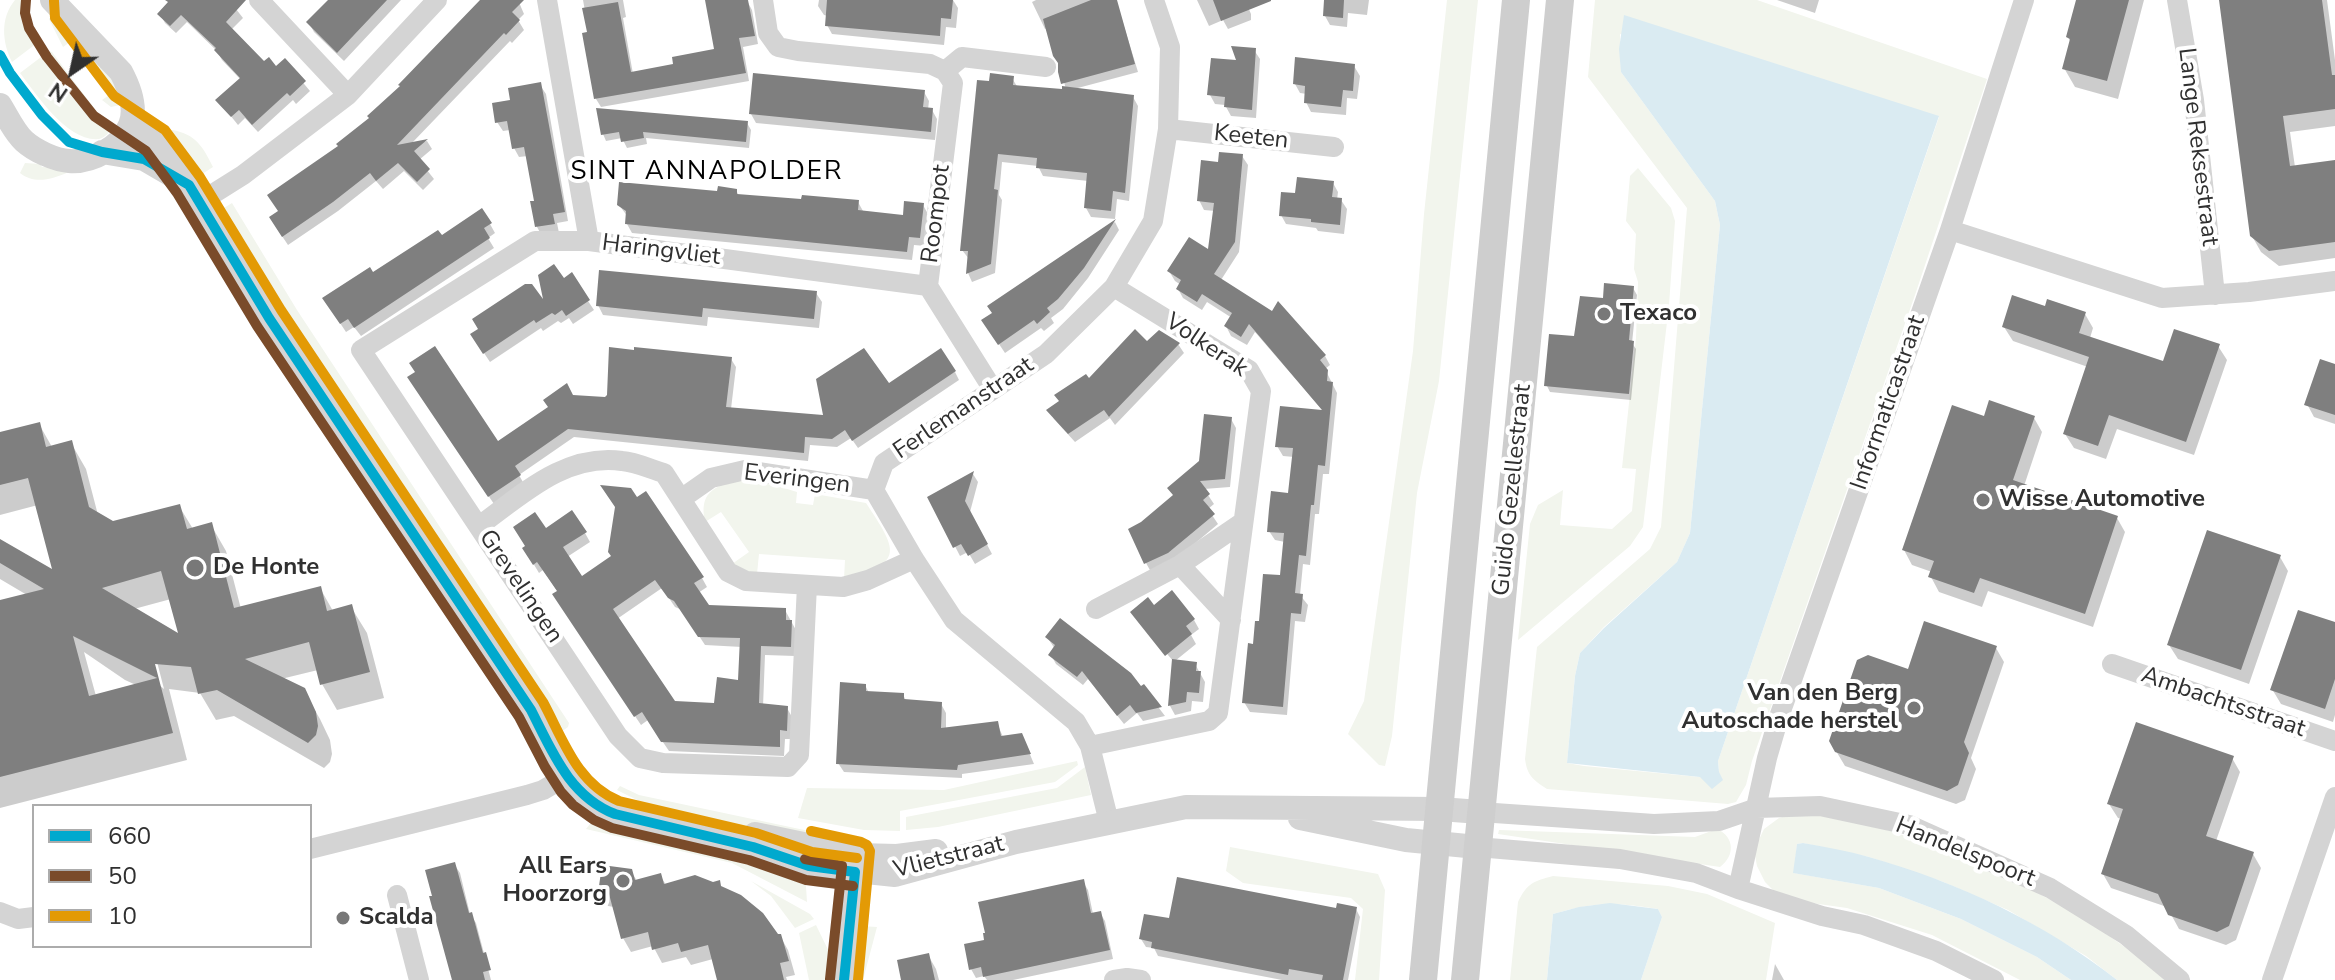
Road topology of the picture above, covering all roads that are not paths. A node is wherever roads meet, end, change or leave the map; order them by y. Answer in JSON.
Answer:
{"nodes":[{"id":1,"x":52,"y":0,"type":"edge"},
{"id":2,"x":259,"y":0,"type":"edge"},
{"id":3,"x":437,"y":0,"type":"edge"},
{"id":4,"x":547,"y":0,"type":"edge"},
{"id":5,"x":763,"y":0,"type":"edge"},
{"id":6,"x":1154,"y":0,"type":"edge"},
{"id":7,"x":1516,"y":0,"type":"edge"},
{"id":8,"x":1560,"y":0,"type":"edge"},
{"id":9,"x":2024,"y":0,"type":"edge"},
{"id":10,"x":2177,"y":0,"type":"edge"},
{"id":11,"x":1046,"y":67,"type":"dead end"},
{"id":12,"x":945,"y":71,"type":"junction"},
{"id":13,"x":348,"y":95,"type":"junction"},
{"id":14,"x":0,"y":105,"type":"edge"},
{"id":15,"x":131,"y":123,"type":"junction"},
{"id":16,"x":1168,"y":129,"type":"junction"},
{"id":17,"x":1334,"y":147,"type":"dead end"},
{"id":18,"x":102,"y":152,"type":"junction"},
{"id":19,"x":194,"y":194,"type":"junction"},
{"id":20,"x":1950,"y":230,"type":"junction"},
{"id":21,"x":589,"y":241,"type":"junction"},
{"id":22,"x":2335,"y":281,"type":"edge"},
{"id":23,"x":928,"y":286,"type":"junction"},
{"id":24,"x":1114,"y":287,"type":"junction"},
{"id":25,"x":2215,"y":295,"type":"junction"},
{"id":26,"x":992,"y":388,"type":"junction"},
{"id":27,"x":874,"y":490,"type":"junction"},
{"id":28,"x":681,"y":499,"type":"junction"},
{"id":29,"x":1243,"y":522,"type":"junction"},
{"id":30,"x":479,"y":526,"type":"junction"},
{"id":31,"x":914,"y":559,"type":"junction"},
{"id":32,"x":1180,"y":565,"type":"junction"},
{"id":33,"x":807,"y":585,"type":"junction"},
{"id":34,"x":1096,"y":609,"type":"dead end"},
{"id":35,"x":1231,"y":620,"type":"junction"},
{"id":36,"x":2112,"y":664,"type":"dead end"},
{"id":37,"x":2335,"y":741,"type":"edge"},
{"id":38,"x":1090,"y":746,"type":"junction"},
{"id":39,"x":567,"y":776,"type":"junction"},
{"id":40,"x":2335,"y":797,"type":"edge"},
{"id":41,"x":1247,"y":806,"type":"junction"},
{"id":42,"x":1757,"y":808,"type":"junction"},
{"id":43,"x":1440,"y":809,"type":"junction"},
{"id":44,"x":1480,"y":812,"type":"junction"},
{"id":45,"x":1109,"y":822,"type":"junction"},
{"id":46,"x":2329,"y":833,"type":"edge"},
{"id":47,"x":1436,"y":843,"type":"junction"},
{"id":48,"x":1477,"y":847,"type":"junction"},
{"id":49,"x":312,"y":849,"type":"edge"},
{"id":50,"x":856,"y":864,"type":"junction"},
{"id":51,"x":1738,"y":889,"type":"junction"},
{"id":52,"x":397,"y":895,"type":"dead end"},
{"id":53,"x":0,"y":912,"type":"edge"},
{"id":54,"x":32,"y":917,"type":"edge"},
{"id":55,"x":419,"y":980,"type":"edge"},
{"id":56,"x":844,"y":980,"type":"edge"},
{"id":57,"x":1114,"y":980,"type":"edge"},
{"id":58,"x":1141,"y":980,"type":"edge"},
{"id":59,"x":1423,"y":980,"type":"edge"},
{"id":60,"x":1465,"y":980,"type":"edge"},
{"id":61,"x":1994,"y":980,"type":"edge"},
{"id":62,"x":2180,"y":980,"type":"edge"},
{"id":63,"x":2272,"y":980,"type":"edge"}],
"edges":[{"from":1,"to":15,"type":"street"},
{"from":2,"to":13,"type":"street"},
{"from":3,"to":13,"type":"street"},
{"from":4,"to":21,"type":"street","name":"Haringvliet"},
{"from":5,"to":12,"type":"street"},
{"from":6,"to":16,"type":"street","name":"Ferlemanstraat"},
{"from":7,"to":43,"type":"main road","name":"Guido Gezellestraat"},
{"from":8,"to":44,"type":"main road","name":"Guido Gezellestraat"},
{"from":9,"to":20,"type":"street","name":"Informaticastraat"},
{"from":10,"to":25,"type":"street","name":"Lange Reksestraat"},
{"from":11,"to":12,"type":"street"},
{"from":12,"to":23,"type":"street","name":"Roompot"},
{"from":13,"to":19,"type":"street"},
{"from":14,"to":18,"type":"street"},
{"from":15,"to":18,"type":"street"},
{"from":15,"to":19,"type":"street","name":"Vlietstraat"},
{"from":16,"to":17,"type":"street","name":"Keeten"},
{"from":16,"to":24,"type":"street","name":"Ferlemanstraat"},
{"from":18,"to":19,"type":"street"},
{"from":19,"to":39,"type":"street","name":"Vlietstraat"},
{"from":20,"to":25,"type":"street"},
{"from":20,"to":42,"type":"street","name":"Informaticastraat"},
{"from":21,"to":23,"type":"street","name":"Haringvliet"},
{"from":21,"to":30,"type":"street","name":"Grevelingen"},
{"from":22,"to":25,"type":"street"},
{"from":23,"to":26,"type":"street","name":"Roompot"},
{"from":24,"to":26,"type":"street","name":"Ferlemanstraat"},
{"from":24,"to":29,"type":"street","name":"Volkerak"},
{"from":26,"to":27,"type":"street","name":"Ferlemanstraat"},
{"from":27,"to":28,"type":"street","name":"Everingen"},
{"from":27,"to":31,"type":"street"},
{"from":28,"to":30,"type":"street"},
{"from":28,"to":33,"type":"street"},
{"from":29,"to":32,"type":"street"},
{"from":29,"to":35,"type":"street","name":"Volkerak"},
{"from":30,"to":33,"type":"street","name":"Grevelingen"},
{"from":31,"to":33,"type":"street"},
{"from":31,"to":38,"type":"street"},
{"from":32,"to":34,"type":"street"},
{"from":32,"to":35,"type":"street"},
{"from":35,"to":38,"type":"street","name":"Volkerak"},
{"from":36,"to":37,"type":"street","name":"Ambachtsstraat"},
{"from":38,"to":45,"type":"street"},
{"from":39,"to":49,"type":"street"},
{"from":39,"to":50,"type":"street","name":"Vlietstraat"},
{"from":40,"to":46,"type":"street"},
{"from":41,"to":43,"type":"street","name":"Vlietstraat"},
{"from":41,"to":45,"type":"street","name":"Vlietstraat"},
{"from":41,"to":47,"type":"street","name":"Vlietstraat"},
{"from":42,"to":44,"type":"street"},
{"from":42,"to":51,"type":"street"},
{"from":42,"to":62,"type":"street","name":"Handelspoort"},
{"from":43,"to":44,"type":"street","name":"Vlietstraat"},
{"from":43,"to":47,"type":"main road","name":"Guido Gezellestraat"},
{"from":44,"to":48,"type":"main road","name":"Guido Gezellestraat"},
{"from":45,"to":50,"type":"street","name":"Vlietstraat"},
{"from":46,"to":63,"type":"street"},
{"from":47,"to":48,"type":"street","name":"Vlietstraat"},
{"from":47,"to":59,"type":"main road","name":"Guido Gezellestraat"},
{"from":48,"to":51,"type":"street"},
{"from":48,"to":60,"type":"main road","name":"Guido Gezellestraat"},
{"from":50,"to":56,"type":"street"},
{"from":51,"to":61,"type":"street"},
{"from":52,"to":55,"type":"street"},
{"from":53,"to":54,"type":"street"},
{"from":57,"to":58,"type":"street"}]}
